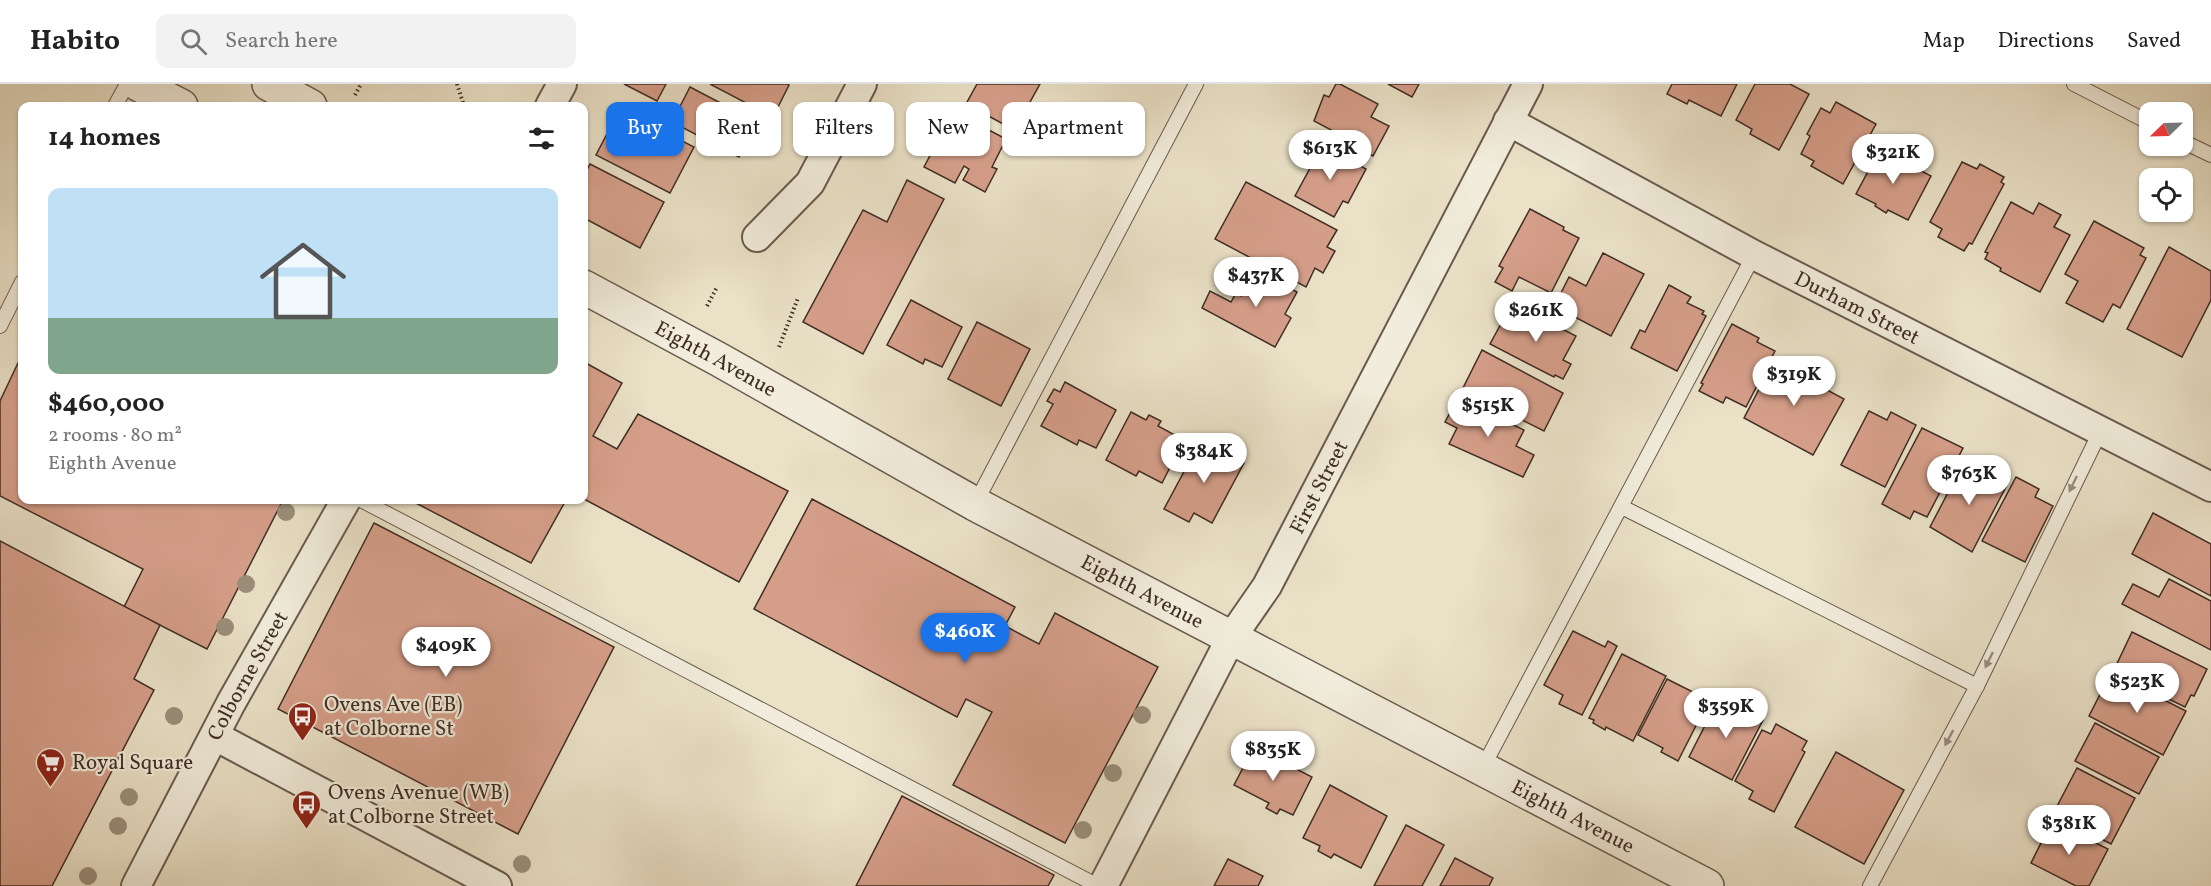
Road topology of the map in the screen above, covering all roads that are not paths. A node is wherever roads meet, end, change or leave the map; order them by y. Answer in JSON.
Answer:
{"nodes":[{"id":1,"x":127,"y":84,"type":"edge"},
{"id":2,"x":138,"y":84,"type":"edge"},
{"id":3,"x":269,"y":84,"type":"edge"},
{"id":4,"x":562,"y":84,"type":"edge"},
{"id":5,"x":862,"y":84,"type":"edge"},
{"id":6,"x":1196,"y":84,"type":"edge"},
{"id":7,"x":1528,"y":84,"type":"edge"},
{"id":8,"x":2074,"y":84,"type":"edge"},
{"id":9,"x":116,"y":102,"type":"edge"},
{"id":10,"x":173,"y":102,"type":"edge"},
{"id":11,"x":303,"y":102,"type":"edge"},
{"id":12,"x":552,"y":102,"type":"edge"},
{"id":13,"x":2139,"y":117,"type":"edge"},
{"id":14,"x":1509,"y":121,"type":"junction"},
{"id":15,"x":2193,"y":146,"type":"edge"},
{"id":16,"x":2211,"y":155,"type":"edge"},
{"id":17,"x":757,"y":237,"type":"dead end"},
{"id":18,"x":1754,"y":255,"type":"junction"},
{"id":19,"x":588,"y":289,"type":"edge"},
{"id":20,"x":18,"y":290,"type":"edge"},
{"id":21,"x":0,"y":326,"type":"edge"},
{"id":22,"x":2100,"y":432,"type":"junction"},
{"id":23,"x":2211,"y":487,"type":"edge"},
{"id":24,"x":344,"y":504,"type":"edge"},
{"id":25,"x":369,"y":504,"type":"edge"},
{"id":26,"x":975,"y":504,"type":"junction"},
{"id":27,"x":1622,"y":507,"type":"junction"},
{"id":28,"x":1231,"y":638,"type":"junction"},
{"id":29,"x":1977,"y":686,"type":"junction"},
{"id":30,"x":214,"y":736,"type":"junction"},
{"id":31,"x":1482,"y":769,"type":"junction"},
{"id":32,"x":136,"y":886,"type":"edge"},
{"id":33,"x":497,"y":886,"type":"edge"},
{"id":34,"x":1098,"y":886,"type":"edge"},
{"id":35,"x":1103,"y":886,"type":"edge"},
{"id":36,"x":1707,"y":886,"type":"edge"},
{"id":37,"x":1870,"y":886,"type":"edge"}],
"edges":[{"from":1,"to":9,"type":"lane"},
{"from":2,"to":10,"type":"street"},
{"from":3,"to":11,"type":"street"},
{"from":4,"to":12,"type":"street"},
{"from":5,"to":17,"type":"street"},
{"from":6,"to":26,"type":"lane"},
{"from":7,"to":14,"type":"street","name":"First Street"},
{"from":8,"to":13,"type":"lane"},
{"from":14,"to":18,"type":"street","name":"Durham Street"},
{"from":14,"to":28,"type":"street","name":"First Street"},
{"from":15,"to":16,"type":"lane"},
{"from":18,"to":22,"type":"street","name":"Durham Street"},
{"from":18,"to":27,"type":"lane"},
{"from":19,"to":26,"type":"street","name":"Eighth Avenue"},
{"from":20,"to":21,"type":"lane"},
{"from":22,"to":23,"type":"street","name":"Durham Street"},
{"from":22,"to":29,"type":"lane","one_way":true},
{"from":24,"to":30,"type":"street","name":"Colborne Street"},
{"from":25,"to":34,"type":"lane"},
{"from":26,"to":28,"type":"street","name":"Eighth Avenue"},
{"from":27,"to":29,"type":"lane"},
{"from":27,"to":31,"type":"lane"},
{"from":28,"to":31,"type":"street","name":"Eighth Avenue"},
{"from":28,"to":35,"type":"street","name":"First Street"},
{"from":29,"to":37,"type":"lane","one_way":true},
{"from":30,"to":32,"type":"street","name":"Colborne Street"},
{"from":30,"to":33,"type":"street"},
{"from":31,"to":36,"type":"street","name":"Eighth Avenue"}]}
